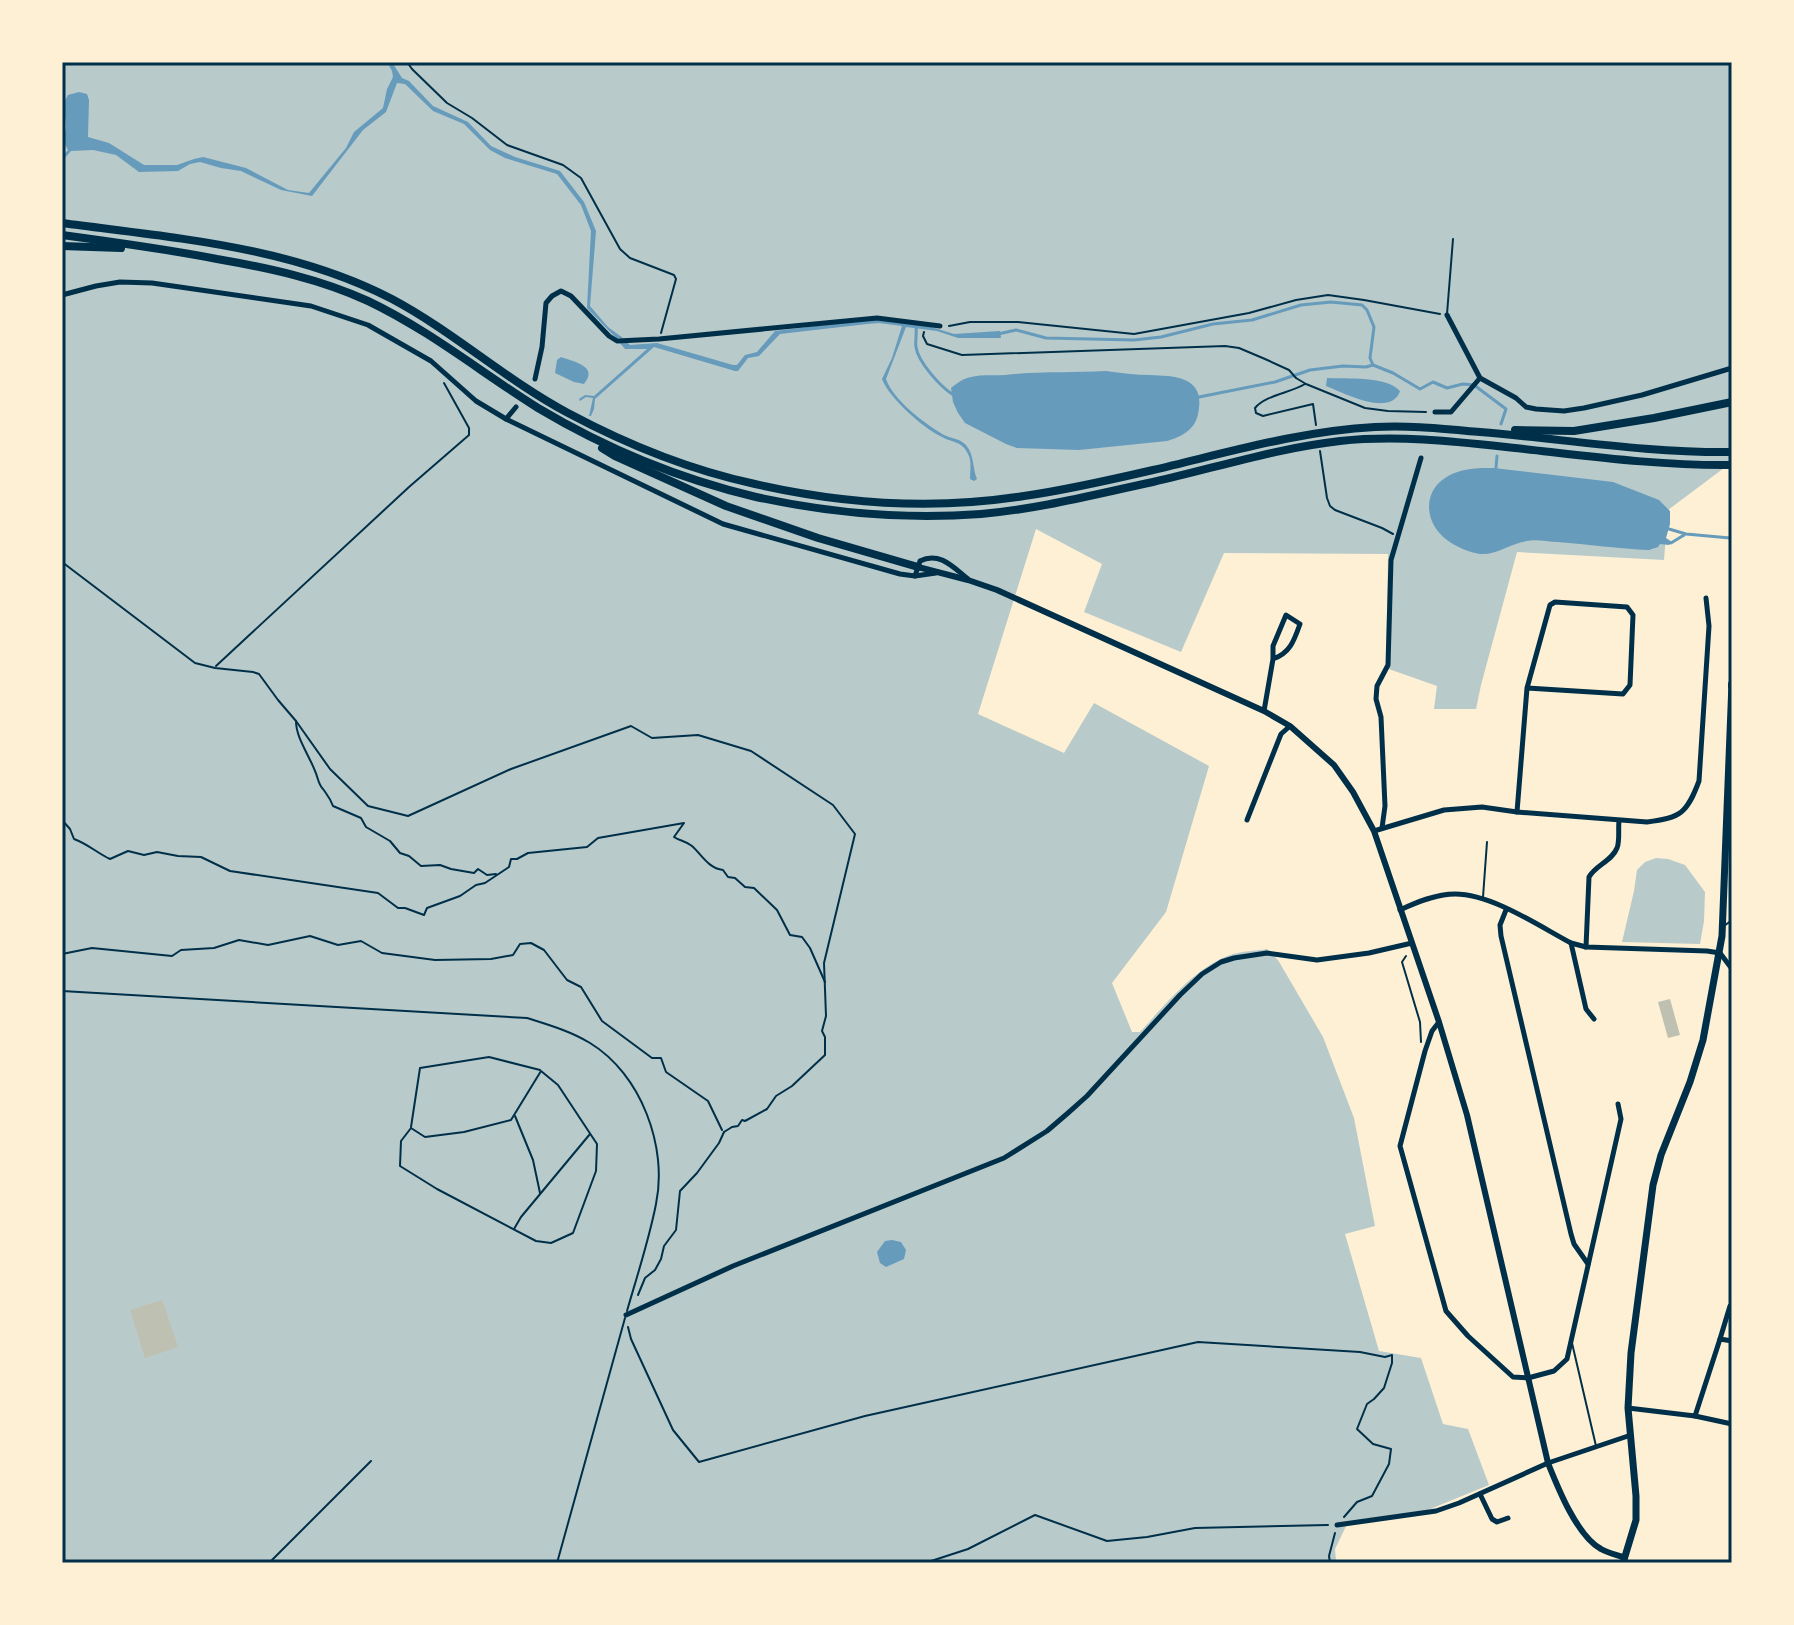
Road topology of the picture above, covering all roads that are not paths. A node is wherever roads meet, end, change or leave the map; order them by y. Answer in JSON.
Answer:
{"nodes":[{"id":1,"x":62,"y":220,"type":"edge"},
{"id":2,"x":62,"y":235,"type":"edge"},
{"id":3,"x":1453,"y":239,"type":"dead end"},
{"id":4,"x":62,"y":246,"type":"edge"},
{"id":5,"x":160,"y":249,"type":"junction"},
{"id":6,"x":62,"y":295,"type":"edge"},
{"id":7,"x":1447,"y":315,"type":"joint"},
{"id":8,"x":940,"y":326,"type":"road end"},
{"id":9,"x":1732,"y":368,"type":"edge"},
{"id":10,"x":1480,"y":378,"type":"junction"},
{"id":11,"x":535,"y":379,"type":"dead end"},
{"id":12,"x":1732,"y":402,"type":"edge"},
{"id":13,"x":516,"y":407,"type":"dead end"},
{"id":14,"x":541,"y":409,"type":"junction"},
{"id":15,"x":1435,"y":412,"type":"road end"},
{"id":16,"x":506,"y":419,"type":"junction"},
{"id":17,"x":1462,"y":430,"type":"junction"},
{"id":18,"x":1732,"y":452,"type":"edge"},
{"id":19,"x":1421,"y":458,"type":"dead end"},
{"id":20,"x":1732,"y":465,"type":"edge"},
{"id":21,"x":916,"y":571,"type":"junction"},
{"id":22,"x":968,"y":580,"type":"junction"},
{"id":23,"x":1706,"y":598,"type":"dead end"},
{"id":24,"x":1273,"y":659,"type":"junction"},
{"id":25,"x":1732,"y":685,"type":"edge"},
{"id":26,"x":1527,"y":688,"type":"junction"},
{"id":27,"x":1264,"y":711,"type":"junction"},
{"id":28,"x":1290,"y":726,"type":"junction"},
{"id":29,"x":1517,"y":812,"type":"junction"},
{"id":30,"x":1247,"y":820,"type":"dead end"},
{"id":31,"x":1619,"y":821,"type":"junction"},
{"id":32,"x":1382,"y":828,"type":"junction"},
{"id":33,"x":1729,"y":829,"type":"edge"},
{"id":34,"x":1374,"y":831,"type":"junction"},
{"id":35,"x":1487,"y":842,"type":"dead end"},
{"id":36,"x":1724,"y":866,"type":"junction"},
{"id":37,"x":1732,"y":872,"type":"edge"},
{"id":38,"x":1483,"y":898,"type":"junction"},
{"id":39,"x":1400,"y":910,"type":"junction"},
{"id":40,"x":1506,"y":910,"type":"junction"},
{"id":41,"x":1732,"y":920,"type":"edge"},
{"id":42,"x":1723,"y":927,"type":"junction"},
{"id":43,"x":1412,"y":943,"type":"junction"},
{"id":44,"x":1571,"y":943,"type":"junction"},
{"id":45,"x":1586,"y":947,"type":"junction"},
{"id":46,"x":1720,"y":953,"type":"junction"},
{"id":47,"x":1732,"y":969,"type":"edge"},
{"id":48,"x":62,"y":991,"type":"edge"},
{"id":49,"x":1594,"y":1019,"type":"dead end"},
{"id":50,"x":1439,"y":1022,"type":"junction"},
{"id":51,"x":1618,"y":1104,"type":"dead end"},
{"id":52,"x":1588,"y":1264,"type":"junction"},
{"id":53,"x":1730,"y":1306,"type":"edge"},
{"id":54,"x":627,"y":1314,"type":"junction"},
{"id":55,"x":1571,"y":1338,"type":"junction"},
{"id":56,"x":1720,"y":1339,"type":"junction"},
{"id":57,"x":1732,"y":1341,"type":"edge"},
{"id":58,"x":1528,"y":1378,"type":"junction"},
{"id":59,"x":1628,"y":1408,"type":"junction"},
{"id":60,"x":1695,"y":1416,"type":"junction"},
{"id":61,"x":1732,"y":1424,"type":"edge"},
{"id":62,"x":1631,"y":1435,"type":"junction"},
{"id":63,"x":1597,"y":1446,"type":"junction"},
{"id":64,"x":371,"y":1461,"type":"dead end"},
{"id":65,"x":1548,"y":1463,"type":"junction"},
{"id":66,"x":1480,"y":1494,"type":"junction"},
{"id":67,"x":1508,"y":1518,"type":"dead end"},
{"id":68,"x":1337,"y":1525,"type":"road end"},
{"id":69,"x":1624,"y":1560,"type":"edge"},
{"id":70,"x":269,"y":1563,"type":"edge"},
{"id":71,"x":557,"y":1563,"type":"edge"}],
"edges":[{"from":1,"to":17,"type":"highway"},
{"from":2,"to":5,"type":"highway"},
{"from":3,"to":7,"type":"lane"},
{"from":4,"to":5,"type":"highway"},
{"from":5,"to":14,"type":"highway"},
{"from":6,"to":16,"type":"street"},
{"from":7,"to":10,"type":"street"},
{"from":8,"to":11,"type":"street"},
{"from":9,"to":10,"type":"street"},
{"from":10,"to":15,"type":"street"},
{"from":12,"to":17,"type":"highway"},
{"from":13,"to":16,"type":"street"},
{"from":14,"to":20,"type":"highway"},
{"from":14,"to":21,"type":"highway"},
{"from":16,"to":21,"type":"street"},
{"from":17,"to":18,"type":"highway"},
{"from":19,"to":32,"type":"street"},
{"from":21,"to":22,"type":"street"},
{"from":21,"to":22,"type":"street"},
{"from":22,"to":27,"type":"street"},
{"from":23,"to":31,"type":"street"},
{"from":24,"to":24,"type":"street"},
{"from":24,"to":27,"type":"street"},
{"from":25,"to":33,"type":"main road"},
{"from":26,"to":26,"type":"street"},
{"from":26,"to":29,"type":"street"},
{"from":27,"to":28,"type":"street"},
{"from":28,"to":30,"type":"street"},
{"from":28,"to":34,"type":"street"},
{"from":29,"to":31,"type":"street"},
{"from":29,"to":32,"type":"street"},
{"from":31,"to":45,"type":"street"},
{"from":32,"to":34,"type":"street"},
{"from":33,"to":36,"type":"main road"},
{"from":34,"to":39,"type":"street"},
{"from":35,"to":38,"type":"lane"},
{"from":36,"to":37,"type":"lane"},
{"from":36,"to":42,"type":"main road"},
{"from":38,"to":39,"type":"street"},
{"from":38,"to":40,"type":"street"},
{"from":39,"to":43,"type":"street"},
{"from":40,"to":44,"type":"street"},
{"from":40,"to":52,"type":"street"},
{"from":41,"to":42,"type":"lane"},
{"from":42,"to":46,"type":"main road"},
{"from":43,"to":50,"type":"street"},
{"from":43,"to":54,"type":"street"},
{"from":44,"to":45,"type":"street"},
{"from":44,"to":49,"type":"street"},
{"from":45,"to":46,"type":"street"},
{"from":46,"to":47,"type":"street"},
{"from":46,"to":59,"type":"main road"},
{"from":48,"to":54,"type":"lane"},
{"from":50,"to":58,"type":"street"},
{"from":50,"to":58,"type":"street"},
{"from":51,"to":52,"type":"street"},
{"from":52,"to":55,"type":"street"},
{"from":53,"to":56,"type":"street"},
{"from":54,"to":71,"type":"lane"},
{"from":55,"to":58,"type":"street"},
{"from":55,"to":63,"type":"lane"},
{"from":56,"to":57,"type":"street"},
{"from":56,"to":60,"type":"street"},
{"from":58,"to":65,"type":"street"},
{"from":59,"to":60,"type":"street"},
{"from":59,"to":62,"type":"main road"},
{"from":60,"to":61,"type":"street"},
{"from":62,"to":63,"type":"street"},
{"from":62,"to":69,"type":"main road"},
{"from":63,"to":65,"type":"street"},
{"from":64,"to":70,"type":"lane"},
{"from":65,"to":66,"type":"street"},
{"from":65,"to":69,"type":"street"},
{"from":66,"to":67,"type":"street"},
{"from":66,"to":68,"type":"street"}]}
